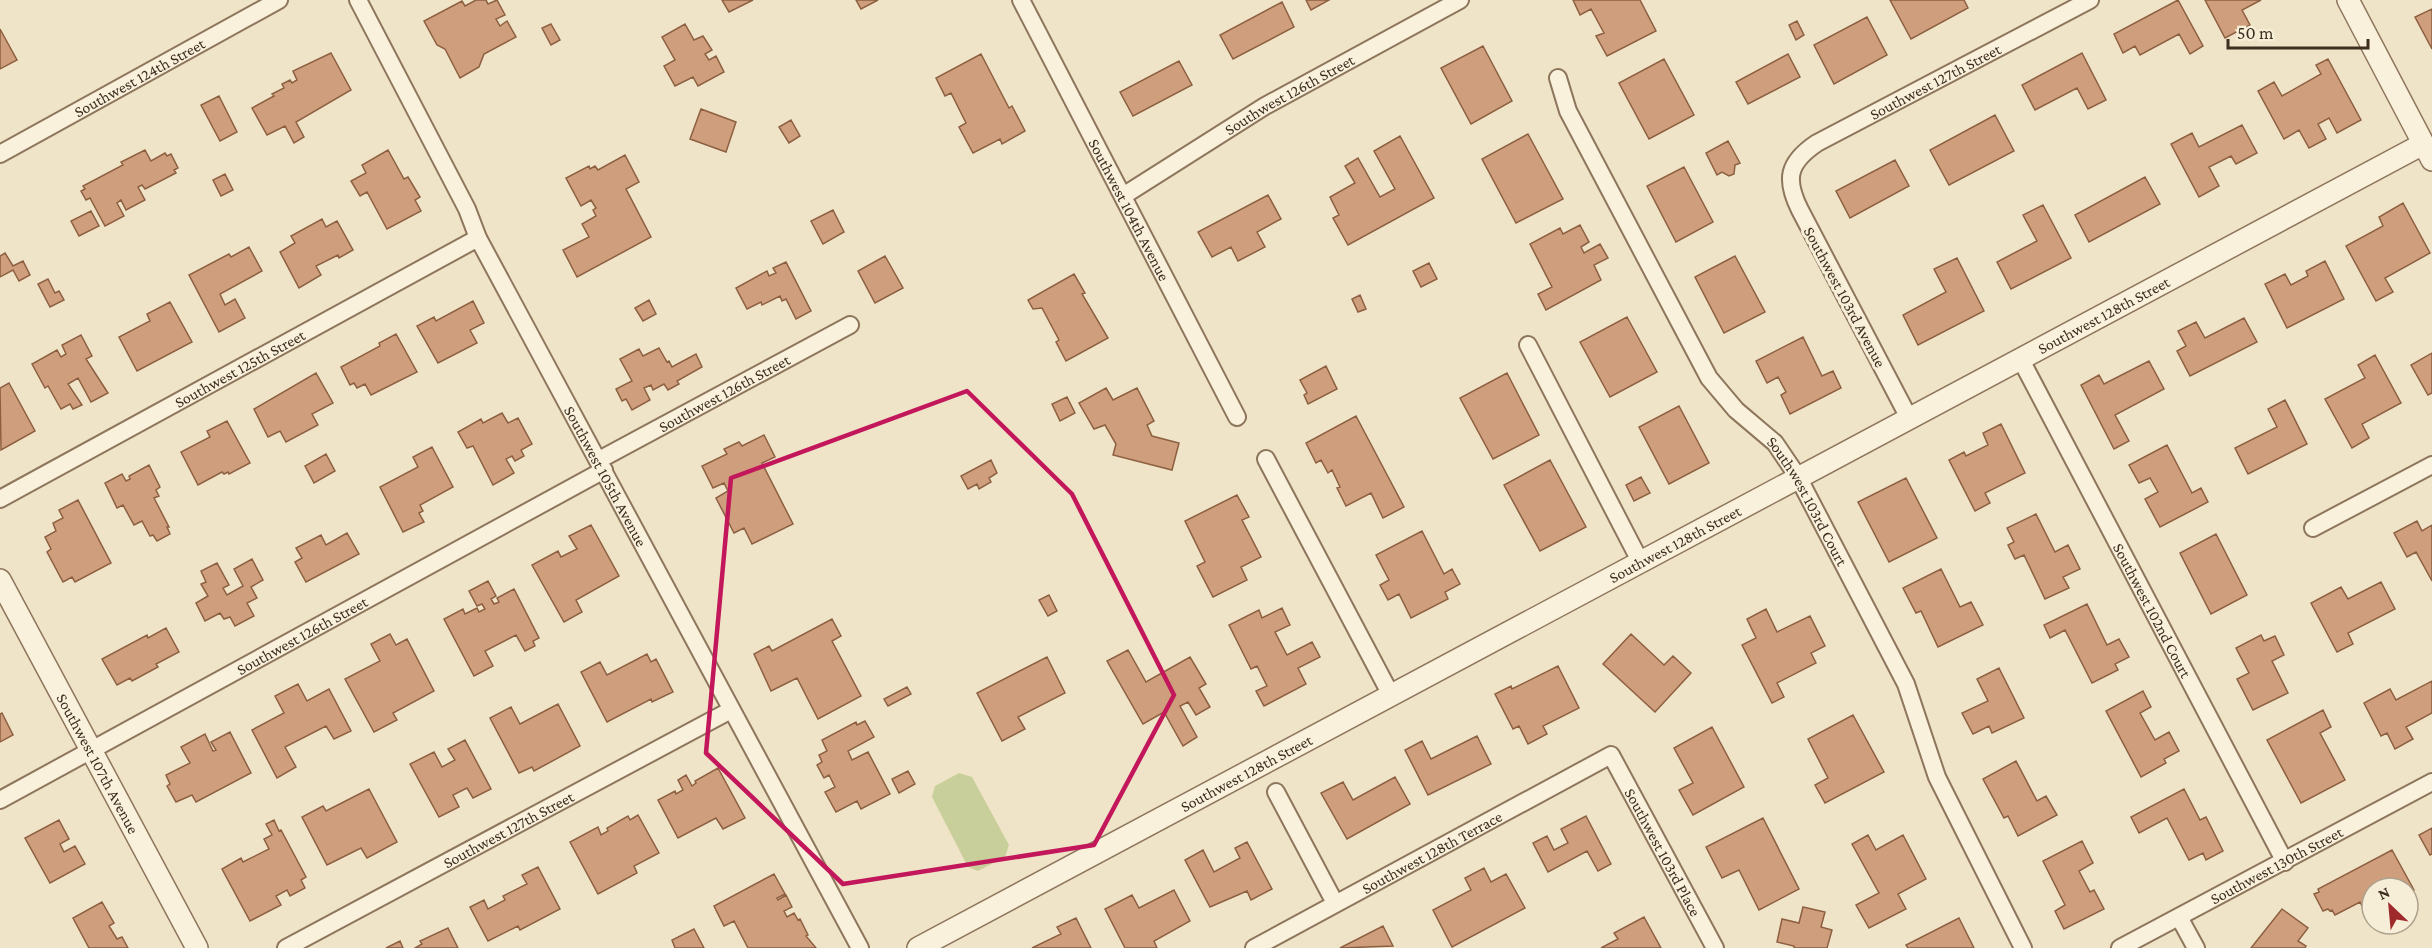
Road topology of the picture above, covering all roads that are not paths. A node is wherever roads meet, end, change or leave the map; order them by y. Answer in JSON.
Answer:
{"nodes":[{"id":1,"x":279,"y":0,"type":"edge"},
{"id":2,"x":358,"y":0,"type":"edge"},
{"id":3,"x":1021,"y":0,"type":"edge"},
{"id":4,"x":1460,"y":0,"type":"edge"},
{"id":5,"x":2090,"y":0,"type":"edge"},
{"id":6,"x":2348,"y":0,"type":"edge"},
{"id":7,"x":1558,"y":78,"type":"dead end"},
{"id":8,"x":2429,"y":148,"type":"edge"},
{"id":9,"x":0,"y":154,"type":"edge"},
{"id":10,"x":1790,"y":173,"type":"joint"},
{"id":11,"x":1123,"y":196,"type":"junction"},
{"id":12,"x":478,"y":238,"type":"junction"},
{"id":13,"x":850,"y":325,"type":"dead end"},
{"id":14,"x":1528,"y":345,"type":"dead end"},
{"id":15,"x":2020,"y":358,"type":"junction"},
{"id":16,"x":1237,"y":417,"type":"dead end"},
{"id":17,"x":1909,"y":418,"type":"junction"},
{"id":18,"x":1266,"y":459,"type":"dead end"},
{"id":19,"x":602,"y":465,"type":"junction"},
{"id":20,"x":2432,"y":465,"type":"edge"},
{"id":21,"x":1798,"y":477,"type":"junction"},
{"id":22,"x":0,"y":499,"type":"edge"},
{"id":23,"x":2313,"y":528,"type":"dead end"},
{"id":24,"x":1640,"y":561,"type":"junction"},
{"id":25,"x":0,"y":580,"type":"edge"},
{"id":26,"x":1391,"y":695,"type":"junction"},
{"id":27,"x":731,"y":710,"type":"junction"},
{"id":28,"x":91,"y":750,"type":"junction"},
{"id":29,"x":1611,"y":755,"type":"joint"},
{"id":30,"x":2432,"y":782,"type":"edge"},
{"id":31,"x":1276,"y":792,"type":"dead end"},
{"id":32,"x":0,"y":800,"type":"edge"},
{"id":33,"x":2284,"y":862,"type":"junction"},
{"id":34,"x":1335,"y":903,"type":"junction"},
{"id":35,"x":2179,"y":917,"type":"junction"},
{"id":36,"x":196,"y":948,"type":"edge"},
{"id":37,"x":286,"y":948,"type":"edge"},
{"id":38,"x":860,"y":948,"type":"edge"},
{"id":39,"x":918,"y":948,"type":"edge"},
{"id":40,"x":1254,"y":948,"type":"edge"},
{"id":41,"x":1715,"y":948,"type":"edge"},
{"id":42,"x":2023,"y":948,"type":"edge"},
{"id":43,"x":2120,"y":948,"type":"edge"},
{"id":44,"x":2196,"y":948,"type":"edge"}],
"edges":[{"from":1,"to":9,"type":"street","name":"Southwest 124th Street"},
{"from":2,"to":12,"type":"street","name":"Southwest 105th Avenue"},
{"from":3,"to":11,"type":"street","name":"Southwest 104th Avenue"},
{"from":4,"to":11,"type":"street","name":"Southwest 126th Street"},
{"from":5,"to":10,"type":"street","name":"Southwest 127th Street"},
{"from":6,"to":8,"type":"street"},
{"from":7,"to":21,"type":"street","name":"Southwest 103rd Court"},
{"from":8,"to":15,"type":"street","name":"Southwest 128th Street"},
{"from":10,"to":17,"type":"street","name":"Southwest 103rd Avenue"},
{"from":11,"to":16,"type":"street","name":"Southwest 104th Avenue"},
{"from":12,"to":19,"type":"street","name":"Southwest 105th Avenue"},
{"from":12,"to":22,"type":"street","name":"Southwest 125th Street"},
{"from":13,"to":19,"type":"street","name":"Southwest 126th Street"},
{"from":14,"to":24,"type":"street"},
{"from":15,"to":17,"type":"street","name":"Southwest 128th Street"},
{"from":15,"to":33,"type":"street","name":"Southwest 102nd Court"},
{"from":17,"to":21,"type":"street","name":"Southwest 128th Street"},
{"from":18,"to":26,"type":"street"},
{"from":19,"to":27,"type":"street","name":"Southwest 105th Avenue"},
{"from":19,"to":28,"type":"street","name":"Southwest 126th Street"},
{"from":20,"to":23,"type":"street"},
{"from":21,"to":24,"type":"street","name":"Southwest 128th Street"},
{"from":21,"to":42,"type":"street","name":"Southwest 103rd Court"},
{"from":24,"to":26,"type":"street","name":"Southwest 128th Street"},
{"from":25,"to":28,"type":"street","name":"Southwest 107th Avenue"},
{"from":26,"to":39,"type":"street","name":"Southwest 128th Street"},
{"from":27,"to":37,"type":"street","name":"Southwest 127th Street"},
{"from":27,"to":38,"type":"street","name":"Southwest 105th Avenue"},
{"from":28,"to":32,"type":"street","name":"Southwest 126th Street"},
{"from":28,"to":36,"type":"street","name":"Southwest 107th Avenue"},
{"from":29,"to":34,"type":"street","name":"Southwest 128th Terrace"},
{"from":29,"to":41,"type":"street","name":"Southwest 103rd Place"},
{"from":30,"to":33,"type":"street","name":"Southwest 130th Street"},
{"from":31,"to":34,"type":"street"},
{"from":33,"to":35,"type":"street","name":"Southwest 130th Street"},
{"from":34,"to":40,"type":"street","name":"Southwest 128th Terrace"},
{"from":35,"to":43,"type":"street","name":"Southwest 130th Street"},
{"from":35,"to":44,"type":"street"}]}
